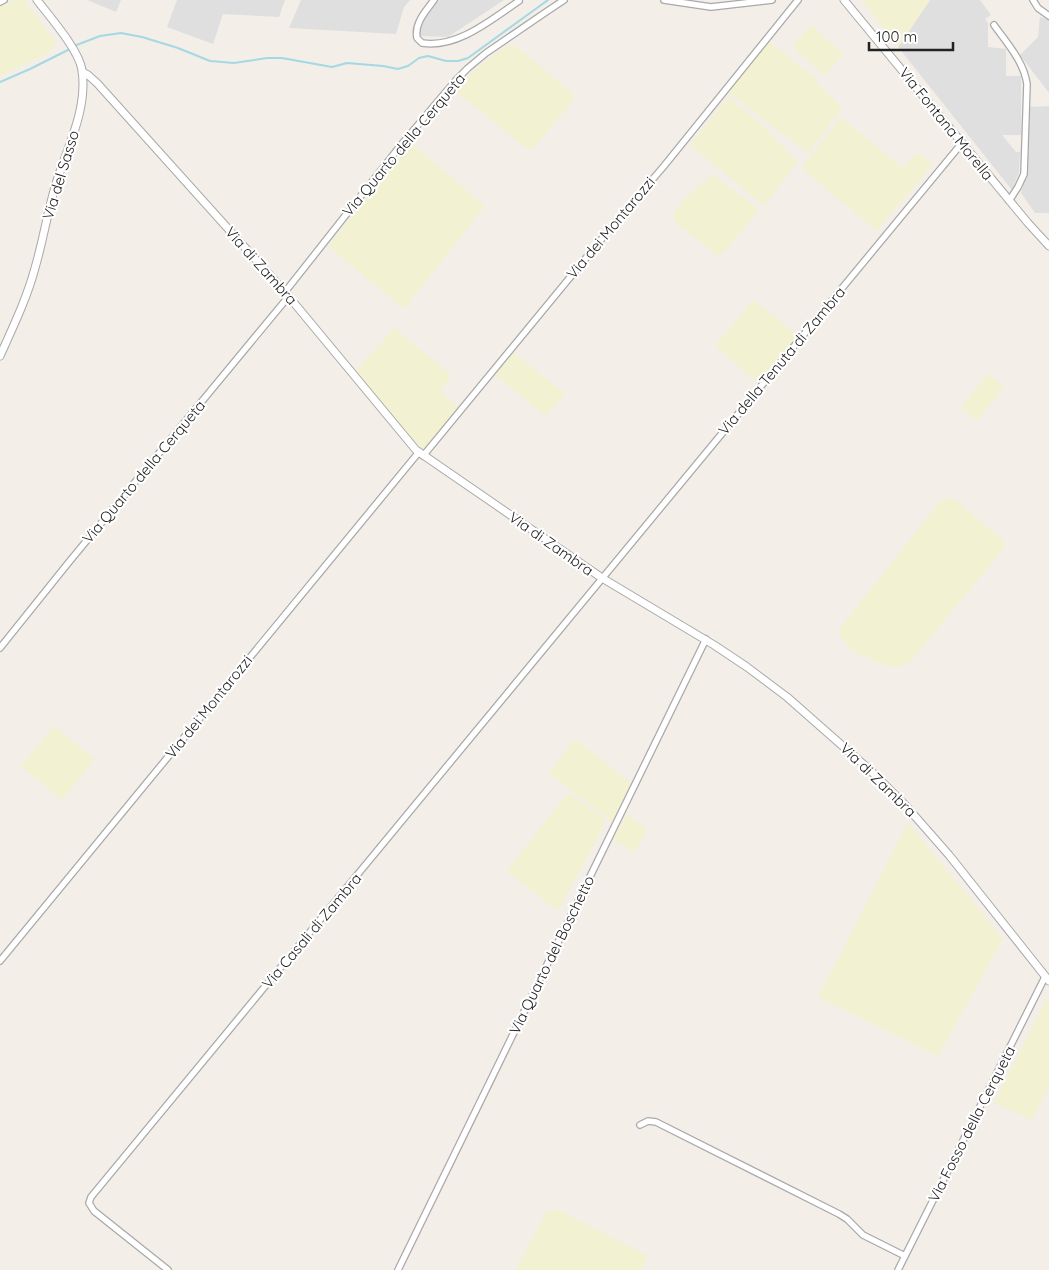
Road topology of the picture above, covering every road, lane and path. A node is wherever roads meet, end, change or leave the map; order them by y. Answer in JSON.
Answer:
{"nodes":[{"id":1,"x":4,"y":0,"type":"edge"},
{"id":2,"x":37,"y":0,"type":"edge"},
{"id":3,"x":434,"y":0,"type":"edge"},
{"id":4,"x":519,"y":0,"type":"edge"},
{"id":5,"x":564,"y":0,"type":"edge"},
{"id":6,"x":664,"y":0,"type":"edge"},
{"id":7,"x":772,"y":0,"type":"edge"},
{"id":8,"x":798,"y":0,"type":"edge"},
{"id":9,"x":844,"y":0,"type":"edge"},
{"id":10,"x":1033,"y":0,"type":"edge"},
{"id":11,"x":0,"y":2,"type":"edge"},
{"id":12,"x":1049,"y":16,"type":"edge"},
{"id":13,"x":994,"y":25,"type":"dead end"},
{"id":14,"x":82,"y":72,"type":"junction"},
{"id":15,"x":962,"y":143,"type":"junction"},
{"id":16,"x":1009,"y":201,"type":"junction"},
{"id":17,"x":1049,"y":246,"type":"edge"},
{"id":18,"x":287,"y":294,"type":"junction"},
{"id":19,"x":0,"y":356,"type":"edge"},
{"id":20,"x":421,"y":454,"type":"junction"},
{"id":21,"x":602,"y":578,"type":"junction"},
{"id":22,"x":706,"y":639,"type":"junction"},
{"id":23,"x":0,"y":648,"type":"edge"},
{"id":24,"x":0,"y":961,"type":"edge"},
{"id":25,"x":1047,"y":979,"type":"edge"},
{"id":26,"x":640,"y":1125,"type":"dead end"},
{"id":27,"x":905,"y":1256,"type":"junction"},
{"id":28,"x":168,"y":1270,"type":"edge"},
{"id":29,"x":398,"y":1270,"type":"edge"},
{"id":30,"x":898,"y":1270,"type":"edge"}],
"edges":[{"from":1,"to":11,"type":"street"},
{"from":2,"to":14,"type":"street","name":"Via del Sasso"},
{"from":3,"to":4,"type":"street"},
{"from":5,"to":18,"type":"street","name":"Via Quarto della Cerqueta"},
{"from":6,"to":7,"type":"street"},
{"from":8,"to":20,"type":"street","name":"Via dei Montarozzi"},
{"from":9,"to":15,"type":"street","name":"Via Fontana Morella"},
{"from":10,"to":12,"type":"street"},
{"from":13,"to":16,"type":"street"},
{"from":14,"to":18,"type":"street","name":"Via di Zambra"},
{"from":14,"to":19,"type":"street","name":"Via del Sasso"},
{"from":15,"to":16,"type":"street","name":"Via Fontana Morella"},
{"from":15,"to":21,"type":"street","name":"Via della Tenuta di Zambra"},
{"from":16,"to":17,"type":"street","name":"Via Fontana Morella"},
{"from":18,"to":20,"type":"street","name":"Via di Zambra"},
{"from":18,"to":23,"type":"street","name":"Via Quarto della Cerqueta"},
{"from":20,"to":21,"type":"street","name":"Via di Zambra"},
{"from":20,"to":24,"type":"street","name":"Via dei Montarozzi"},
{"from":21,"to":22,"type":"street","name":"Via di Zambra"},
{"from":21,"to":28,"type":"street","name":"Via Casali di Zambra"},
{"from":22,"to":25,"type":"street","name":"Via di Zambra"},
{"from":22,"to":29,"type":"street","name":"Via Quarto del Boschetto"},
{"from":25,"to":27,"type":"street","name":"Via Fosso della Cerqueta"},
{"from":26,"to":27,"type":"street"},
{"from":27,"to":30,"type":"street","name":"Via Fosso della Cerqueta"}]}
